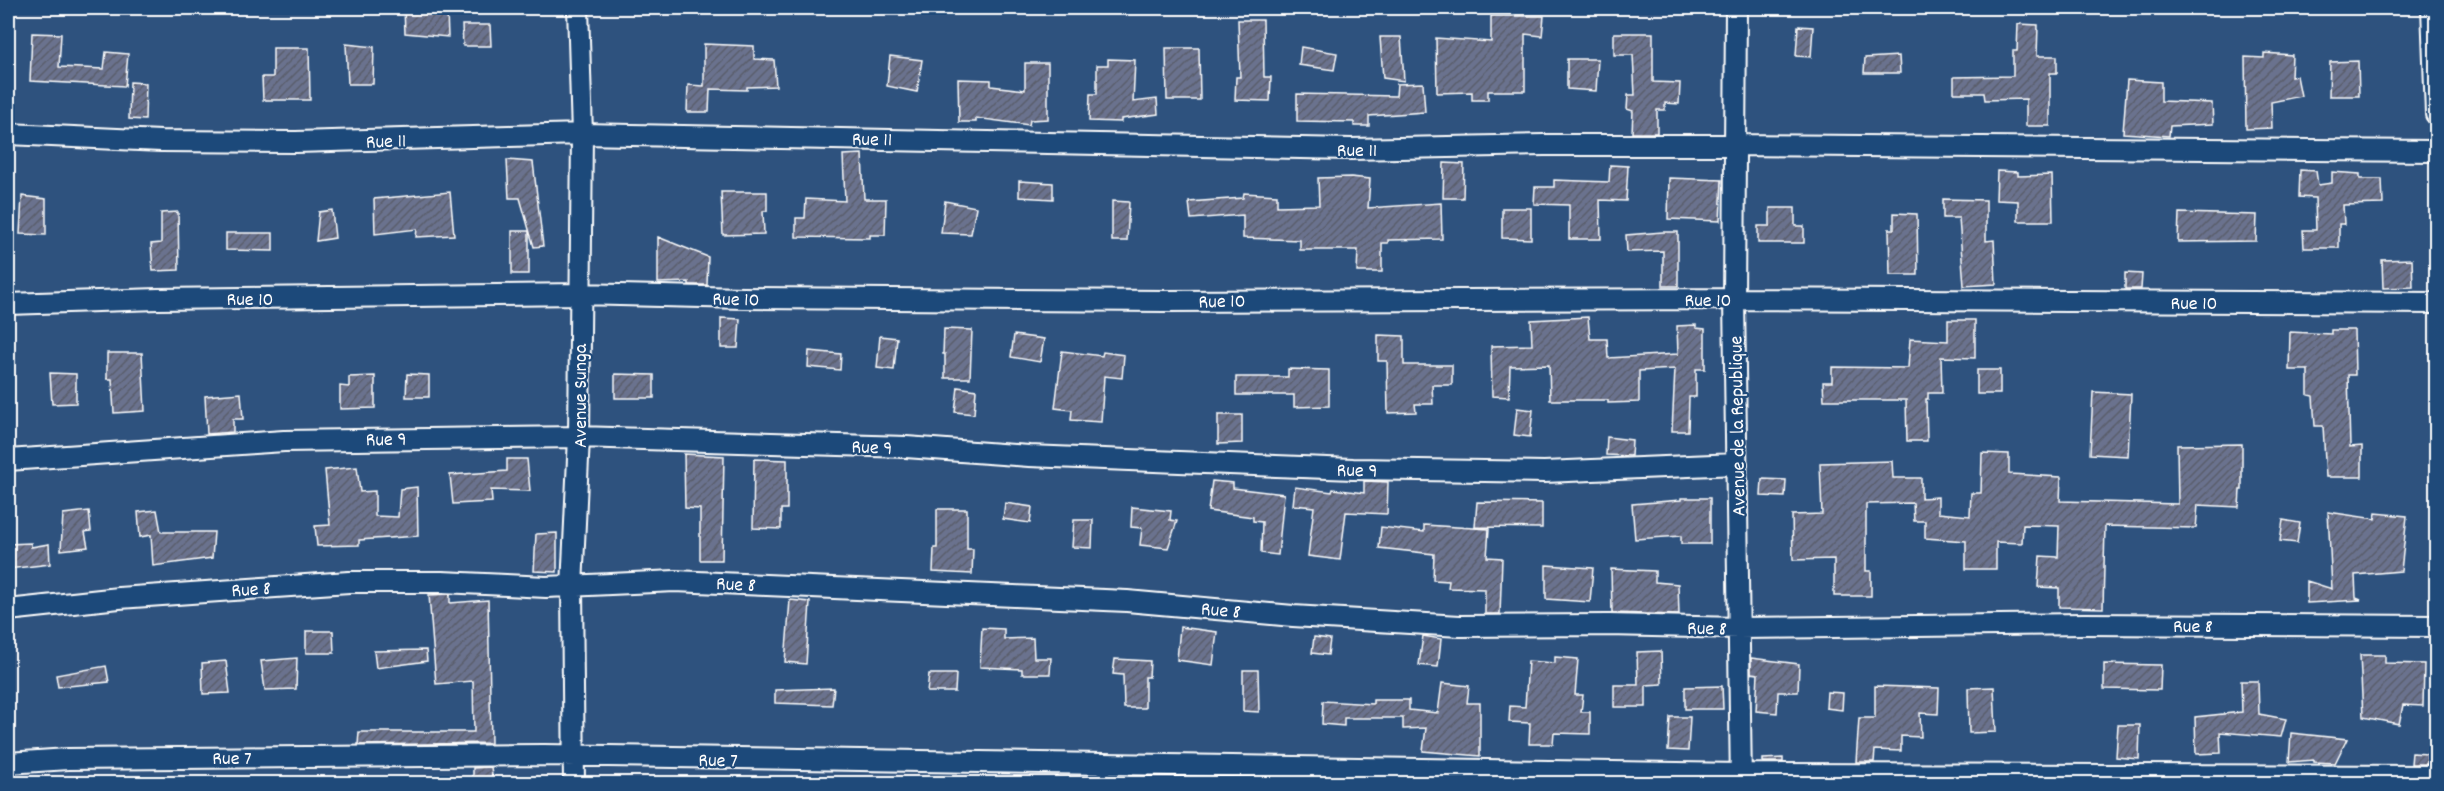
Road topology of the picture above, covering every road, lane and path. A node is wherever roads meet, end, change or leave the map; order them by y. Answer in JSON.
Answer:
{"nodes":[{"id":1,"x":578,"y":8,"type":"edge"},
{"id":2,"x":1736,"y":8,"type":"edge"},
{"id":3,"x":2434,"y":19,"type":"edge"},
{"id":4,"x":2436,"y":114,"type":"edge"},
{"id":5,"x":8,"y":134,"type":"edge"},
{"id":6,"x":582,"y":134,"type":"junction"},
{"id":7,"x":1736,"y":145,"type":"junction"},
{"id":8,"x":2436,"y":151,"type":"edge"},
{"id":9,"x":579,"y":294,"type":"junction"},
{"id":10,"x":1734,"y":299,"type":"junction"},
{"id":11,"x":2436,"y":303,"type":"edge"},
{"id":12,"x":8,"y":304,"type":"edge"},
{"id":13,"x":579,"y":437,"type":"junction"},
{"id":14,"x":8,"y":460,"type":"edge"},
{"id":15,"x":1737,"y":464,"type":"junction"},
{"id":16,"x":572,"y":586,"type":"junction"},
{"id":17,"x":8,"y":609,"type":"edge"},
{"id":18,"x":2436,"y":626,"type":"edge"},
{"id":19,"x":1738,"y":628,"type":"junction"},
{"id":20,"x":576,"y":756,"type":"junction"},
{"id":21,"x":8,"y":763,"type":"edge"},
{"id":22,"x":2436,"y":776,"type":"edge"},
{"id":23,"x":1741,"y":779,"type":"edge"},
{"id":24,"x":574,"y":783,"type":"edge"}],
"edges":[{"from":1,"to":6,"type":"street","name":"Avenue Sunga"},
{"from":2,"to":7,"type":"street","name":"Avenue de la Republique"},
{"from":3,"to":4,"type":"street"},
{"from":5,"to":6,"type":"street","name":"Rue 11"},
{"from":6,"to":7,"type":"street","name":"Rue 11"},
{"from":6,"to":9,"type":"street","name":"Avenue Sunga"},
{"from":7,"to":8,"type":"street","name":"Rue 11"},
{"from":7,"to":10,"type":"street","name":"Avenue de la Republique"},
{"from":9,"to":10,"type":"street","name":"Rue 10"},
{"from":9,"to":12,"type":"street","name":"Rue 10"},
{"from":9,"to":13,"type":"street","name":"Avenue Sunga"},
{"from":10,"to":11,"type":"street","name":"Rue 10"},
{"from":10,"to":15,"type":"street","name":"Avenue de la Republique"},
{"from":13,"to":14,"type":"street","name":"Rue 9"},
{"from":13,"to":15,"type":"street","name":"Rue 9"},
{"from":13,"to":16,"type":"street","name":"Avenue Sunga"},
{"from":15,"to":19,"type":"street","name":"Avenue de la Republique"},
{"from":16,"to":17,"type":"street","name":"Rue 8"},
{"from":16,"to":19,"type":"street","name":"Rue 8"},
{"from":16,"to":20,"type":"street","name":"Avenue Sunga"},
{"from":18,"to":19,"type":"street","name":"Rue 8"},
{"from":19,"to":23,"type":"street","name":"Avenue de la Republique"},
{"from":20,"to":21,"type":"street","name":"Rue 7"},
{"from":20,"to":23,"type":"street","name":"Rue 7"},
{"from":20,"to":24,"type":"street","name":"Avenue Sunga"},
{"from":22,"to":23,"type":"street","name":"Rue 7"}]}
